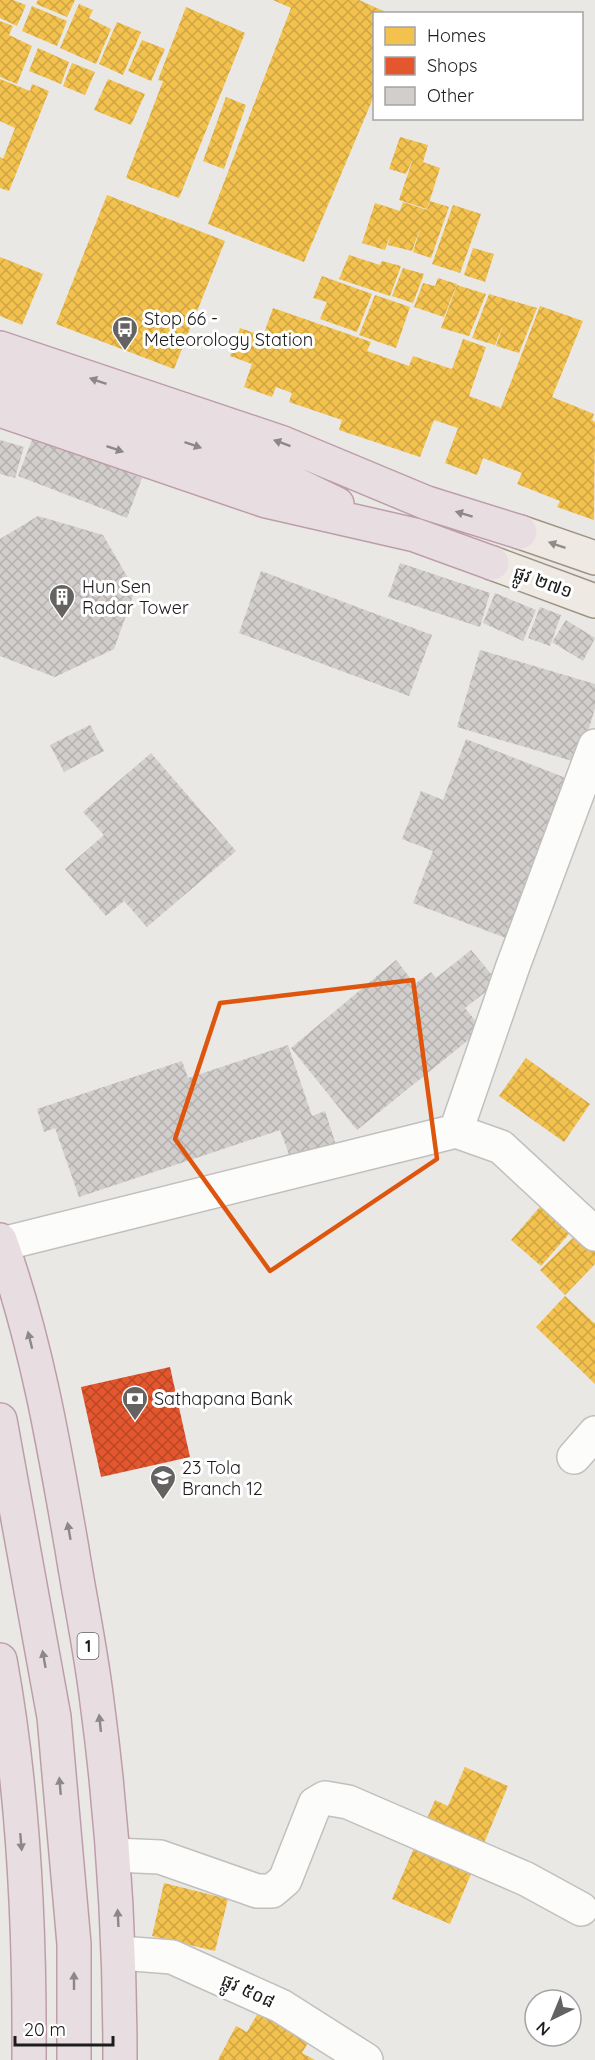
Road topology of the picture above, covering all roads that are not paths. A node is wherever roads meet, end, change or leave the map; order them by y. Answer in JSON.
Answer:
{"nodes":[{"id":1,"x":0,"y":348,"type":"edge"},
{"id":2,"x":0,"y":380,"type":"edge"},
{"id":3,"x":0,"y":410,"type":"edge"},
{"id":4,"x":387,"y":528,"type":"junction"},
{"id":5,"x":520,"y":532,"type":"joint"},
{"id":6,"x":595,"y":558,"type":"edge"},
{"id":7,"x":492,"y":563,"type":"joint"},
{"id":8,"x":595,"y":601,"type":"edge"},
{"id":9,"x":595,"y":746,"type":"edge"},
{"id":10,"x":456,"y":1131,"type":"junction"},
{"id":11,"x":595,"y":1234,"type":"edge"},
{"id":12,"x":2,"y":1249,"type":"edge"},
{"id":13,"x":0,"y":1420,"type":"edge"},
{"id":14,"x":595,"y":1432,"type":"edge"},
{"id":15,"x":574,"y":1457,"type":"dead end"},
{"id":16,"x":0,"y":1660,"type":"edge"},
{"id":17,"x":114,"y":1856,"type":"junction"},
{"id":18,"x":581,"y":1909,"type":"dead end"},
{"id":19,"x":120,"y":1953,"type":"junction"},
{"id":20,"x":29,"y":2060,"type":"edge"},
{"id":21,"x":74,"y":2060,"type":"edge"},
{"id":22,"x":120,"y":2060,"type":"edge"},
{"id":23,"x":366,"y":2060,"type":"edge"}],
"edges":[{"from":5,"to":1,"type":"highway","one_way":true},
{"from":2,"to":4,"type":"highway","one_way":true},
{"from":3,"to":4,"type":"highway","one_way":true},
{"from":4,"to":7,"type":"highway"},
{"from":6,"to":5,"type":"main road","one_way":true},
{"from":7,"to":8,"type":"main road","name":"ផ្លូវ ២៧១"},
{"from":9,"to":10,"type":"street"},
{"from":10,"to":11,"type":"street"},
{"from":10,"to":12,"type":"street"},
{"from":17,"to":12,"type":"highway","number":"1","one_way":true},
{"from":21,"to":13,"type":"highway","one_way":true},
{"from":14,"to":15,"type":"street"},
{"from":16,"to":20,"type":"highway","one_way":true},
{"from":17,"to":18,"type":"street"},
{"from":19,"to":17,"type":"highway","number":"1","one_way":true},
{"from":19,"to":22,"type":"highway","number":"1"},
{"from":19,"to":23,"type":"street","name":"ផ្លូវ ៥០៨"}]}
